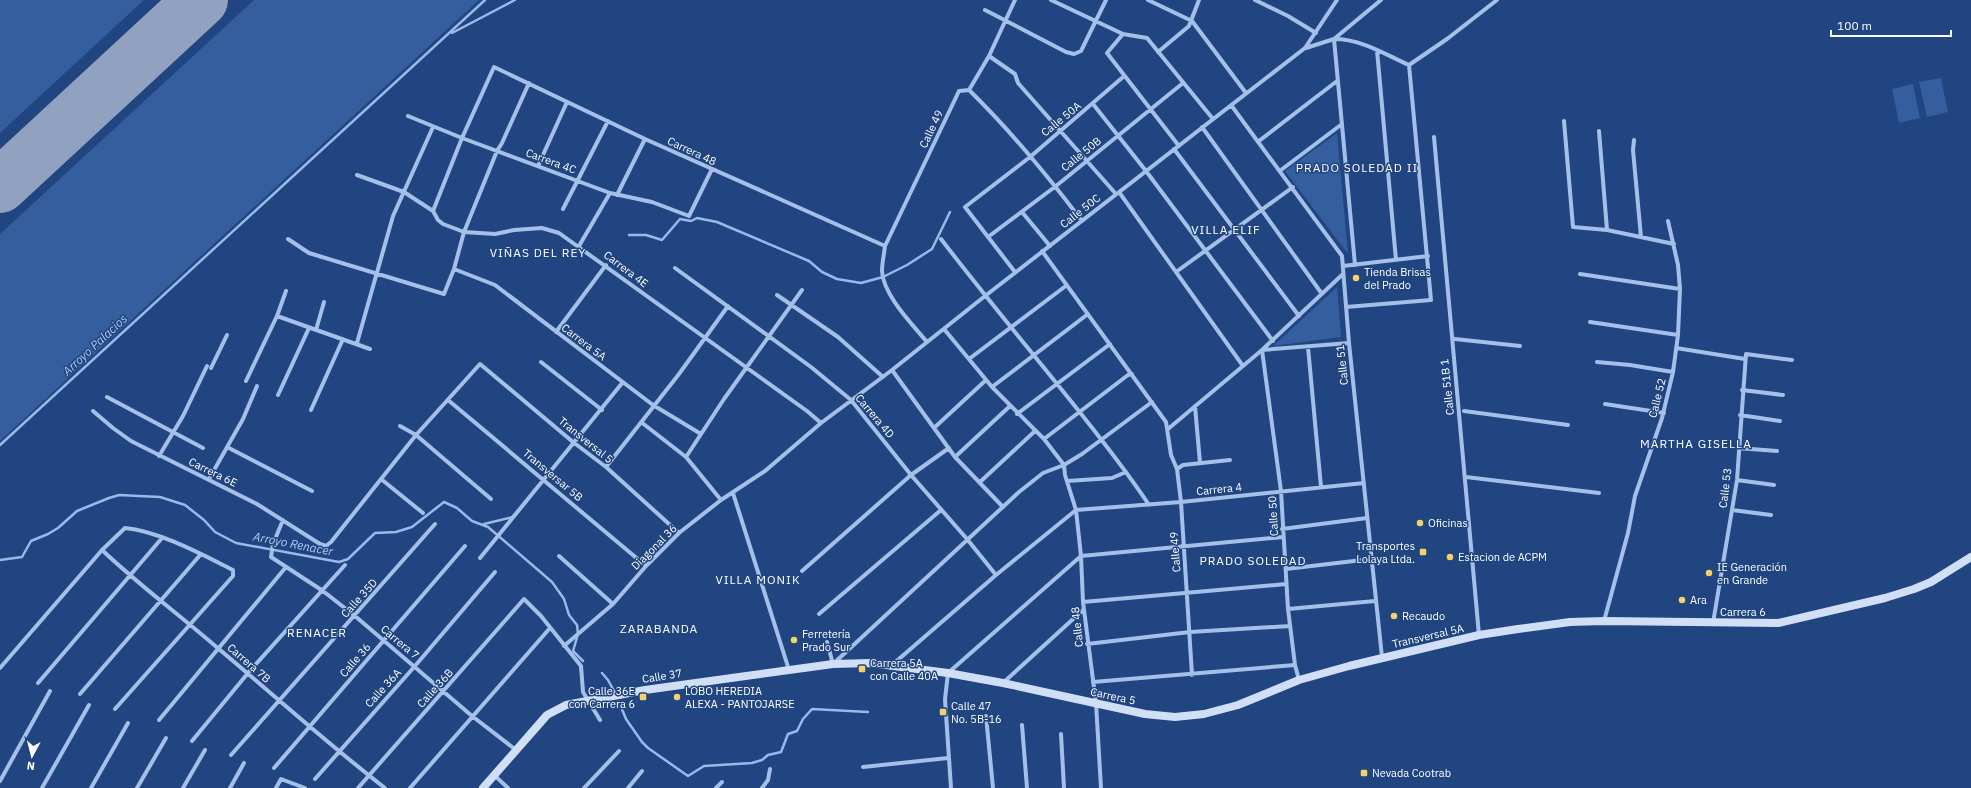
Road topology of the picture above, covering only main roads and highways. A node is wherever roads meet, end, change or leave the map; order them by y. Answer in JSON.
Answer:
{"nodes":[{"id":1,"x":1971,"y":557,"type":"edge"},
{"id":2,"x":1479,"y":635,"type":"joint"},
{"id":3,"x":1382,"y":657,"type":"joint"},
{"id":4,"x":833,"y":664,"type":"joint"},
{"id":5,"x":482,"y":788,"type":"edge"}],
"edges":[{"from":1,"to":2,"type":"main road","name":"Carrera 6"},
{"from":2,"to":3,"type":"main road","name":"Transversal 5A"},
{"from":3,"to":4,"type":"main road","name":"Carrera 5"},
{"from":4,"to":5,"type":"main road","name":"Calle 37"}]}
